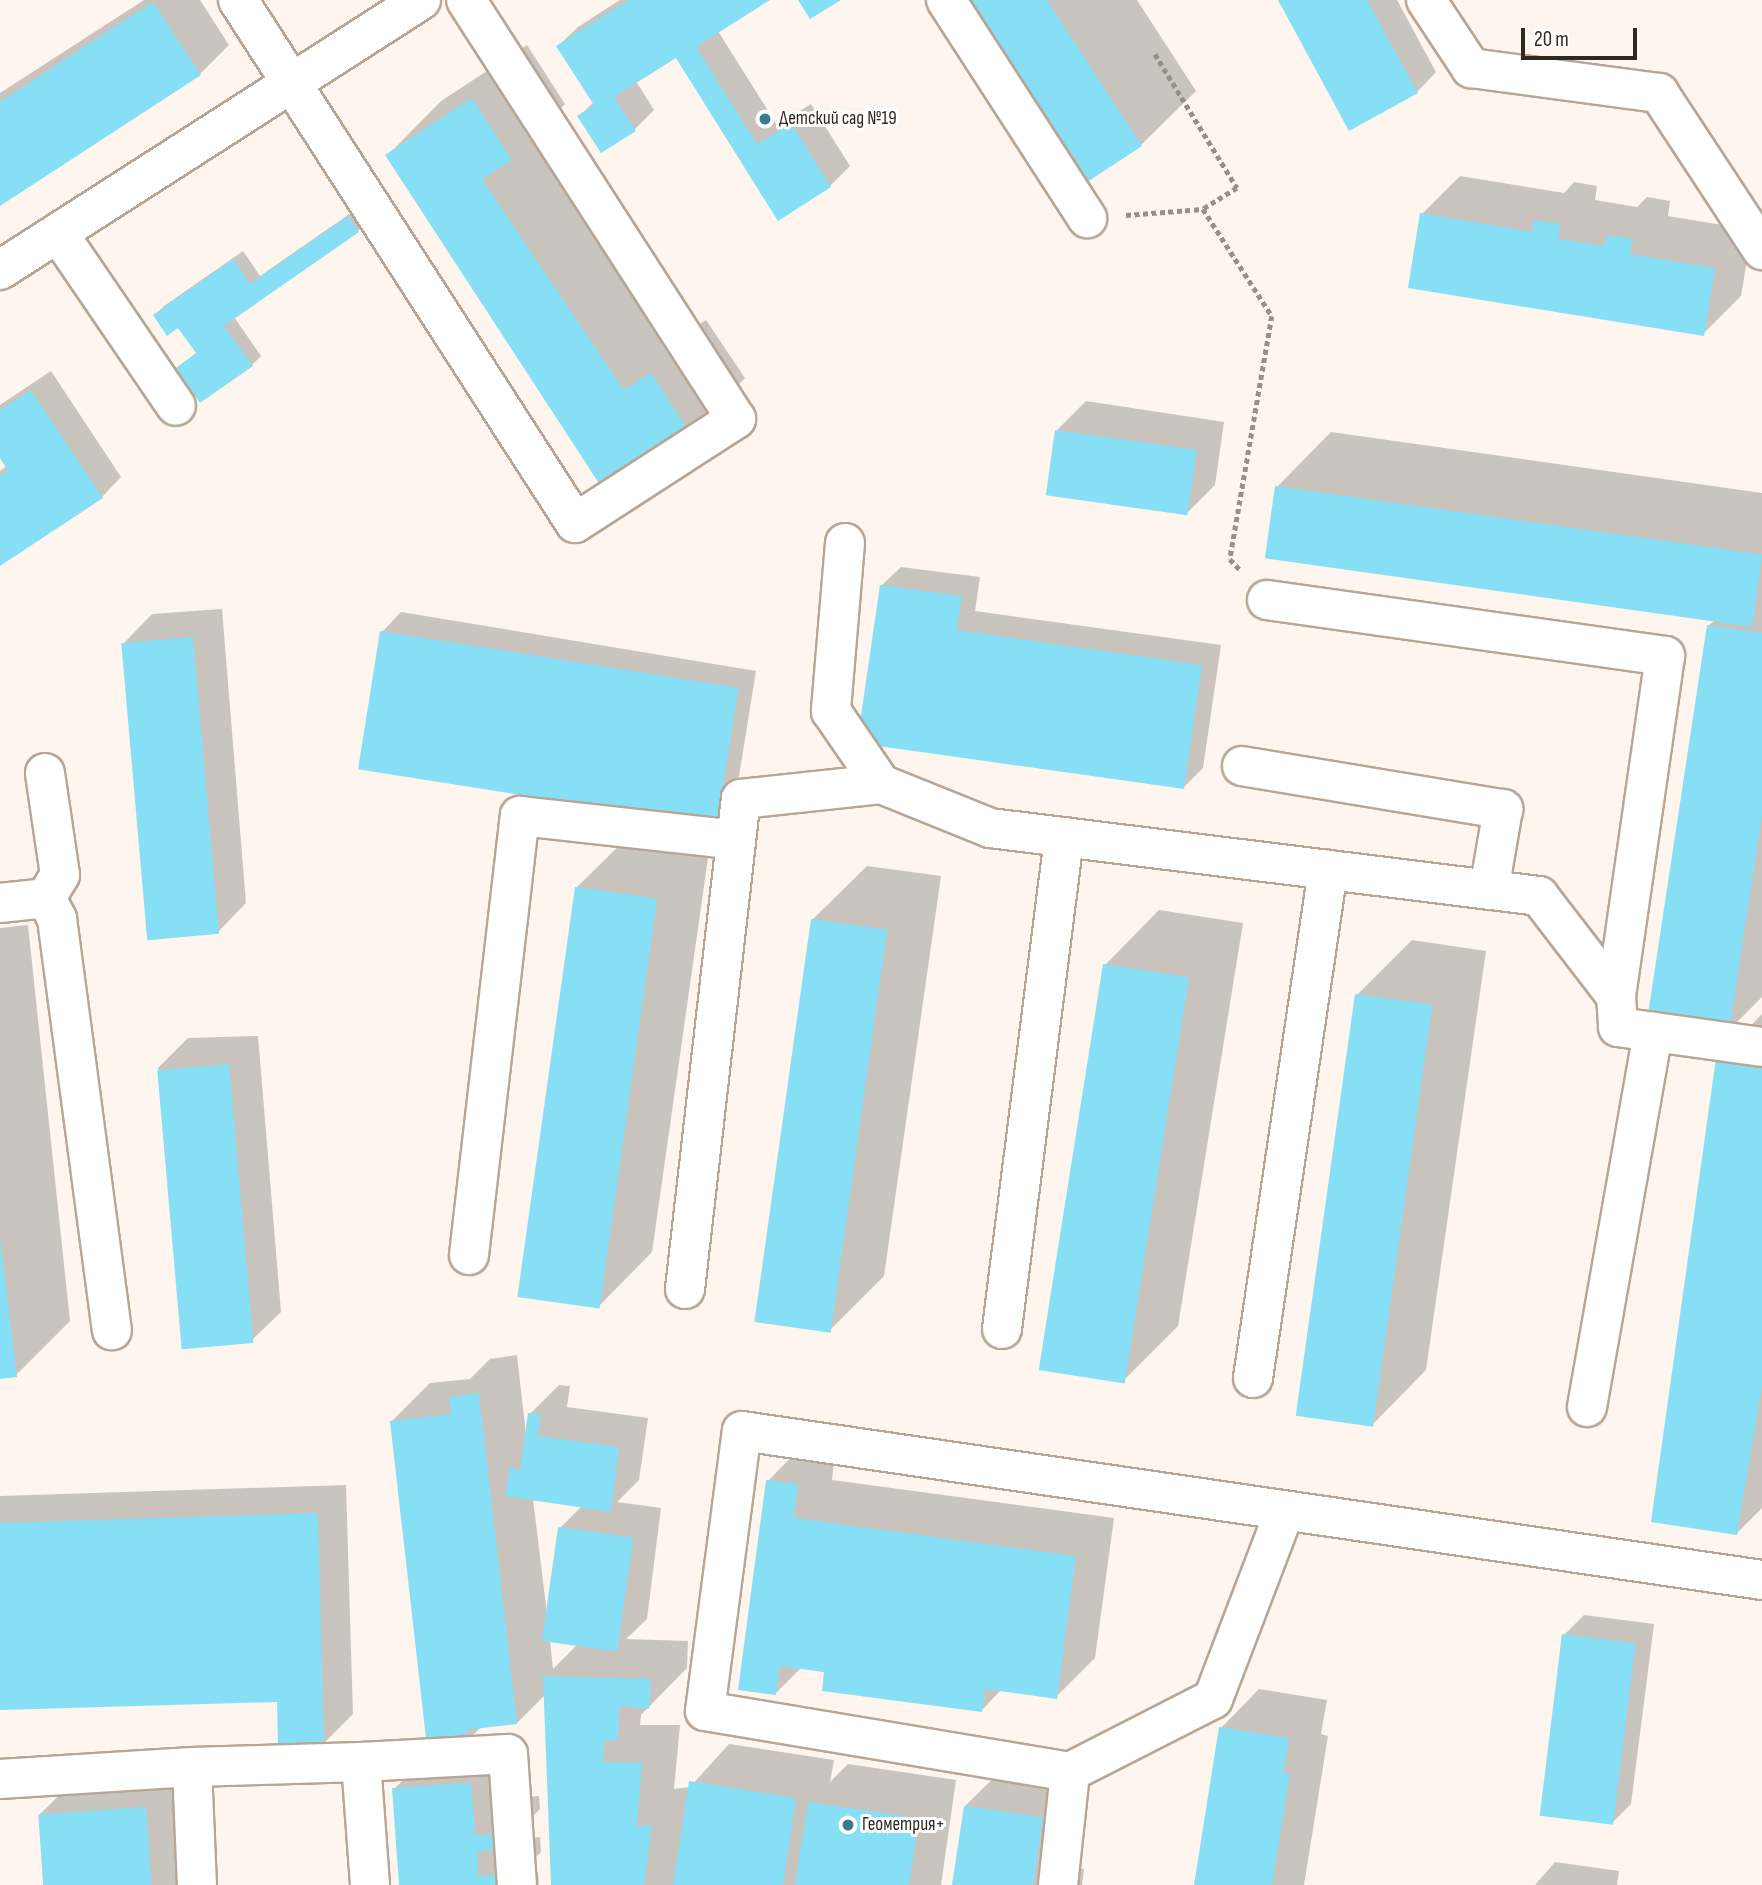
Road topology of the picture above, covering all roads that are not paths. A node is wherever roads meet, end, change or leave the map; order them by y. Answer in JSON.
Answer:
{"nodes":[{"id":1,"x":238,"y":0,"type":"edge"},
{"id":2,"x":421,"y":0,"type":"edge"},
{"id":3,"x":466,"y":0,"type":"edge"},
{"id":4,"x":946,"y":0,"type":"edge"},
{"id":5,"x":1426,"y":0,"type":"edge"},
{"id":6,"x":292,"y":83,"type":"junction"},
{"id":7,"x":1087,"y":218,"type":"road end"},
{"id":8,"x":58,"y":233,"type":"junction"},
{"id":9,"x":1762,"y":250,"type":"edge"},
{"id":10,"x":0,"y":270,"type":"edge"},
{"id":11,"x":176,"y":405,"type":"dead end"},
{"id":12,"x":845,"y":542,"type":"dead end"},
{"id":13,"x":1267,"y":600,"type":"road end"},
{"id":14,"x":1242,"y":766,"type":"dead end"},
{"id":15,"x":45,"y":773,"type":"dead end"},
{"id":16,"x":881,"y":783,"type":"junction"},
{"id":17,"x":1064,"y":837,"type":"junction"},
{"id":18,"x":736,"y":839,"type":"junction"},
{"id":19,"x":1328,"y":870,"type":"junction"},
{"id":20,"x":1489,"y":890,"type":"junction"},
{"id":21,"x":46,"y":898,"type":"junction"},
{"id":22,"x":0,"y":903,"type":"edge"},
{"id":23,"x":1616,"y":996,"type":"junction"},
{"id":24,"x":1653,"y":1032,"type":"junction"},
{"id":25,"x":1762,"y":1047,"type":"edge"},
{"id":26,"x":469,"y":1255,"type":"dead end"},
{"id":27,"x":685,"y":1289,"type":"dead end"},
{"id":28,"x":1002,"y":1329,"type":"dead end"},
{"id":29,"x":112,"y":1330,"type":"dead end"},
{"id":30,"x":1253,"y":1378,"type":"dead end"},
{"id":31,"x":1587,"y":1407,"type":"dead end"},
{"id":32,"x":1284,"y":1513,"type":"junction"},
{"id":33,"x":1762,"y":1580,"type":"edge"},
{"id":34,"x":360,"y":1762,"type":"junction"},
{"id":35,"x":192,"y":1767,"type":"junction"},
{"id":36,"x":1070,"y":1772,"type":"junction"},
{"id":37,"x":0,"y":1779,"type":"edge"},
{"id":38,"x":197,"y":1885,"type":"edge"},
{"id":39,"x":370,"y":1885,"type":"edge"},
{"id":40,"x":517,"y":1885,"type":"edge"},
{"id":41,"x":1058,"y":1885,"type":"edge"}],
"edges":[{"from":1,"to":6,"type":"lane"},
{"from":2,"to":6,"type":"lane"},
{"from":3,"to":6,"type":"lane"},
{"from":4,"to":7,"type":"lane"},
{"from":5,"to":9,"type":"lane"},
{"from":6,"to":8,"type":"lane"},
{"from":8,"to":10,"type":"lane"},
{"from":8,"to":11,"type":"lane"},
{"from":12,"to":16,"type":"lane"},
{"from":13,"to":23,"type":"lane"},
{"from":14,"to":20,"type":"lane"},
{"from":15,"to":21,"type":"lane"},
{"from":16,"to":17,"type":"lane"},
{"from":16,"to":18,"type":"lane"},
{"from":17,"to":19,"type":"lane"},
{"from":17,"to":28,"type":"lane"},
{"from":18,"to":26,"type":"lane"},
{"from":18,"to":27,"type":"lane"},
{"from":19,"to":20,"type":"lane"},
{"from":19,"to":30,"type":"lane"},
{"from":20,"to":23,"type":"lane"},
{"from":21,"to":22,"type":"lane"},
{"from":21,"to":29,"type":"lane"},
{"from":23,"to":24,"type":"lane"},
{"from":24,"to":25,"type":"lane"},
{"from":24,"to":31,"type":"lane"},
{"from":32,"to":33,"type":"lane"},
{"from":32,"to":36,"type":"lane"},
{"from":32,"to":36,"type":"lane"},
{"from":34,"to":35,"type":"lane"},
{"from":34,"to":39,"type":"lane"},
{"from":34,"to":40,"type":"lane"},
{"from":35,"to":37,"type":"lane"},
{"from":35,"to":38,"type":"lane"},
{"from":36,"to":41,"type":"lane"}]}
